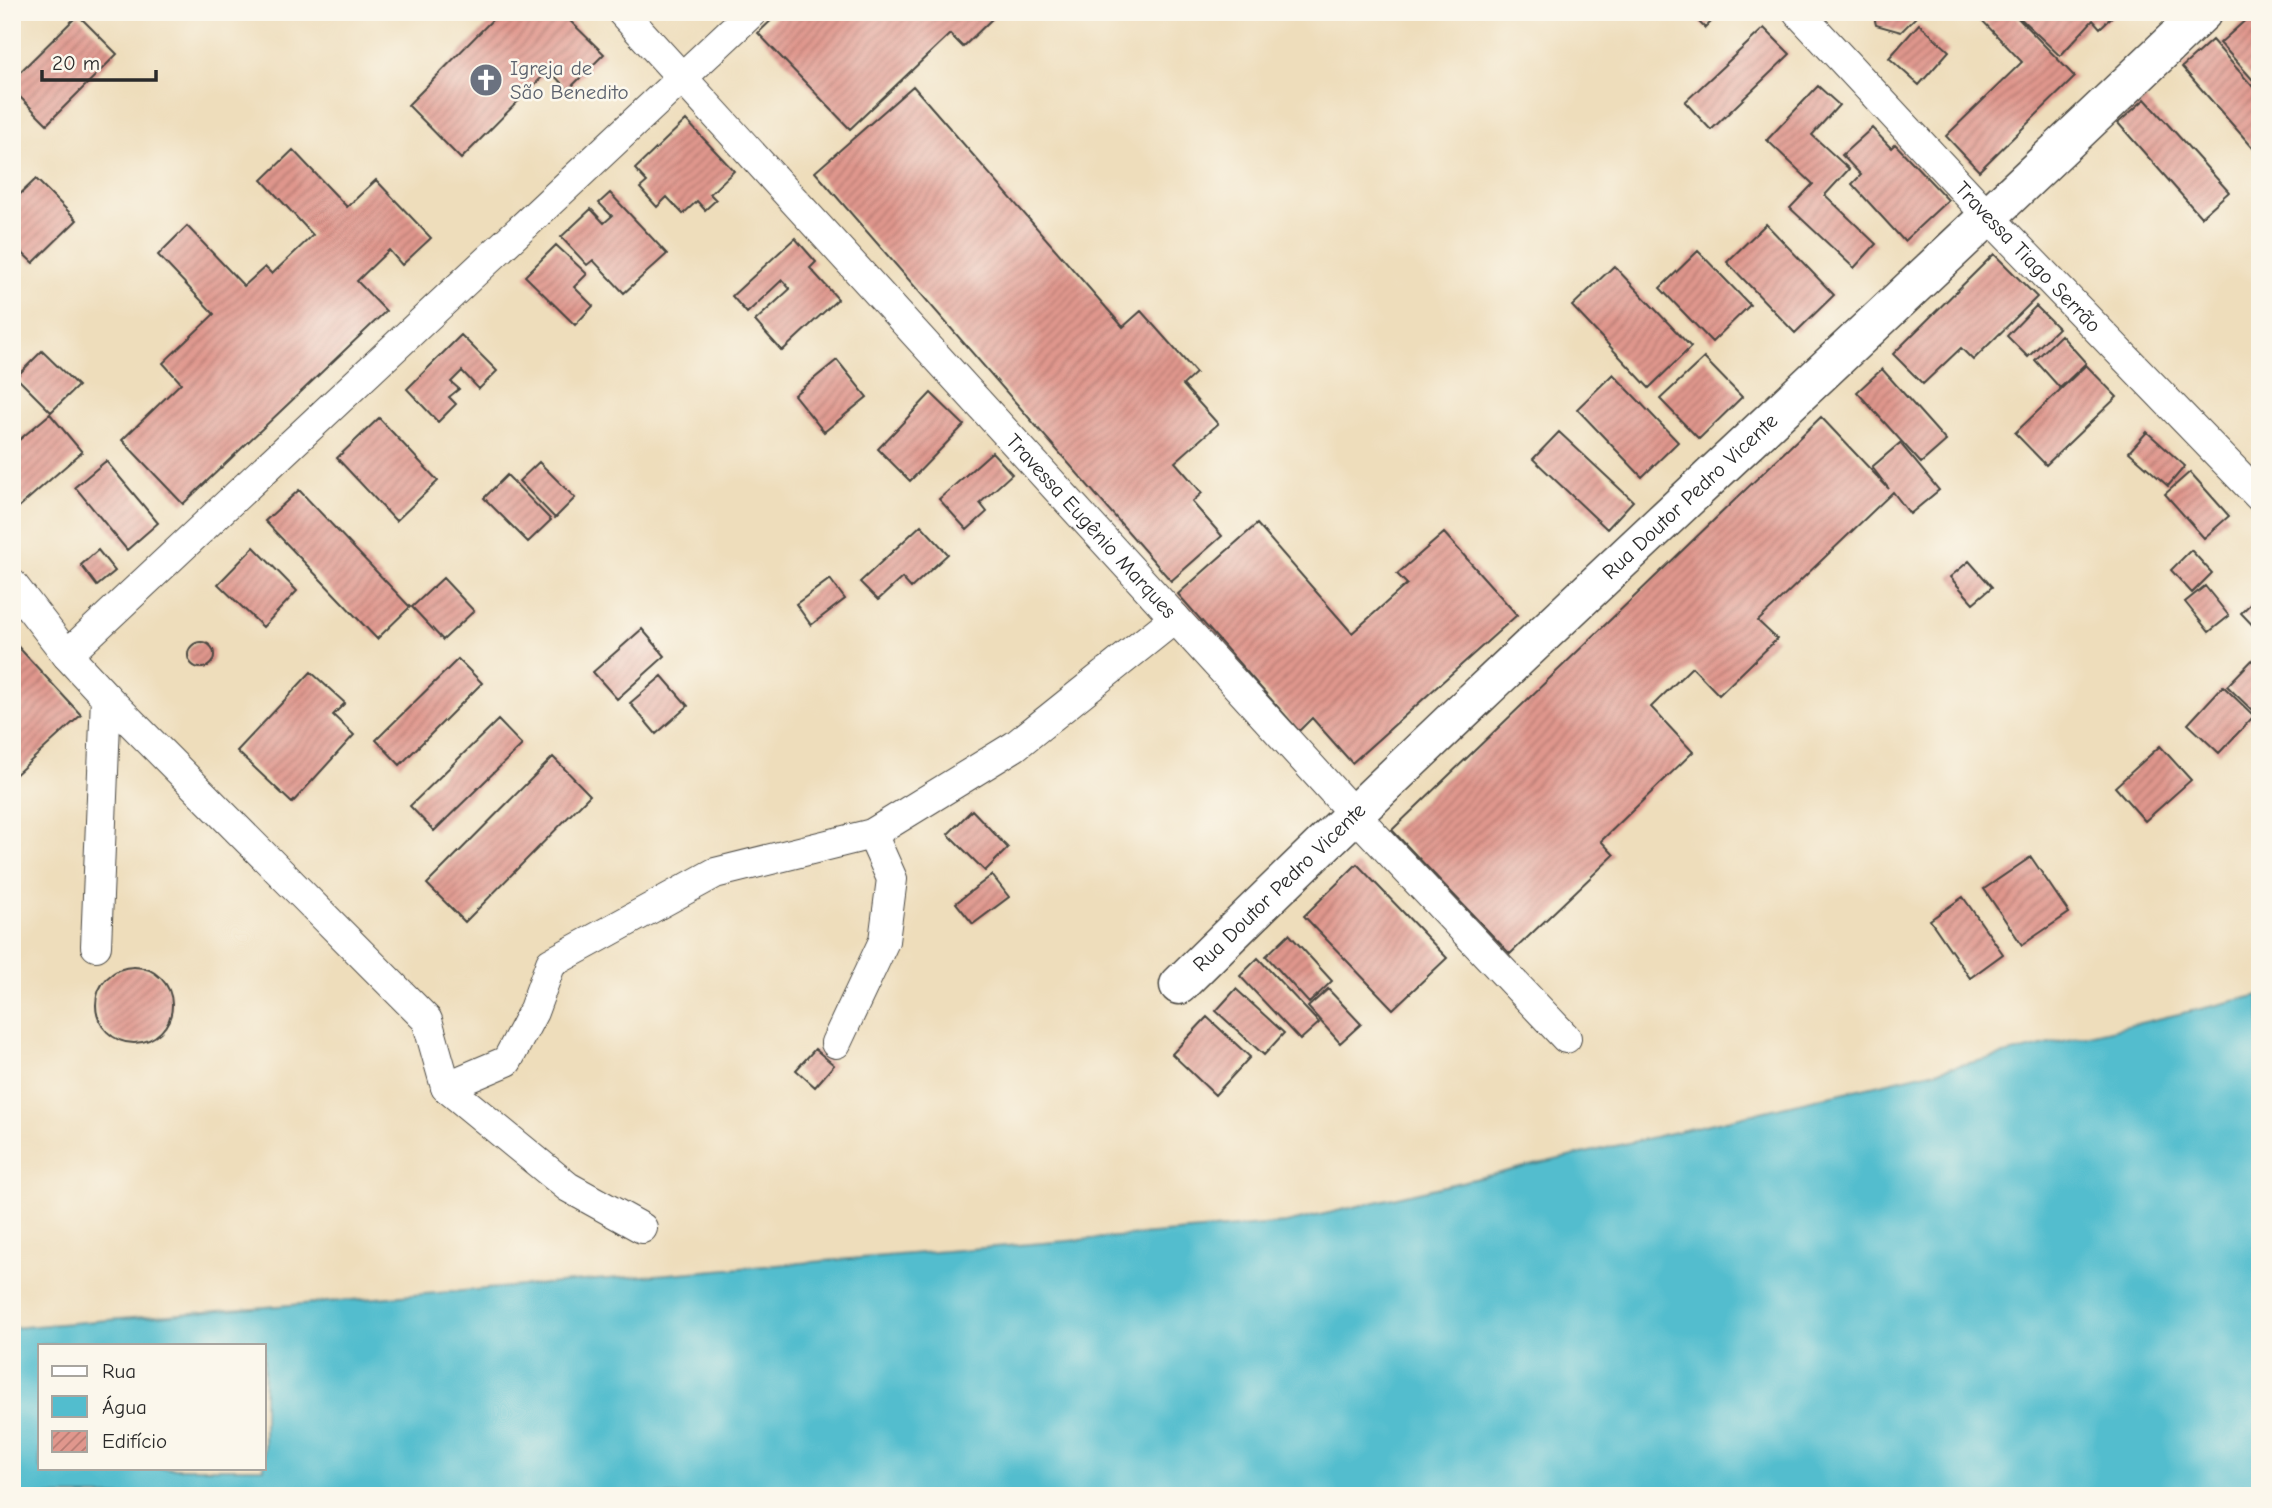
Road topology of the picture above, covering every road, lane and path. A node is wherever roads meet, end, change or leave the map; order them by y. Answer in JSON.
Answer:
{"nodes":[{"id":1,"x":622,"y":12,"type":"edge"},
{"id":2,"x":752,"y":12,"type":"edge"},
{"id":3,"x":1798,"y":12,"type":"edge"},
{"id":4,"x":2203,"y":12,"type":"edge"},
{"id":5,"x":683,"y":78,"type":"junction"},
{"id":6,"x":1989,"y":218,"type":"junction"},
{"id":7,"x":2260,"y":497,"type":"edge"},
{"id":8,"x":12,"y":584,"type":"edge"},
{"id":9,"x":1175,"y":618,"type":"junction"},
{"id":10,"x":67,"y":655,"type":"junction"},
{"id":11,"x":106,"y":697,"type":"junction"},
{"id":12,"x":1353,"y":813,"type":"junction"},
{"id":13,"x":872,"y":834,"type":"junction"},
{"id":14,"x":96,"y":946,"type":"dead end"},
{"id":15,"x":1179,"y":985,"type":"dead end"},
{"id":16,"x":1566,"y":1038,"type":"dead end"},
{"id":17,"x":836,"y":1043,"type":"dead end"},
{"id":18,"x":446,"y":1087,"type":"junction"},
{"id":19,"x":642,"y":1228,"type":"dead end"}],
"edges":[{"from":1,"to":5,"type":"street","name":"Travessa Eugênio Marques"},
{"from":2,"to":5,"type":"street"},
{"from":3,"to":6,"type":"street","name":"Travessa Tiago Serrão"},
{"from":4,"to":6,"type":"street","name":"Rua Doutor Pedro Vicente"},
{"from":5,"to":9,"type":"street","name":"Travessa Eugênio Marques"},
{"from":5,"to":10,"type":"street"},
{"from":6,"to":7,"type":"street","name":"Travessa Tiago Serrão"},
{"from":6,"to":12,"type":"street","name":"Rua Doutor Pedro Vicente"},
{"from":8,"to":10,"type":"street"},
{"from":9,"to":12,"type":"street","name":"Travessa Eugênio Marques"},
{"from":9,"to":13,"type":"street"},
{"from":10,"to":11,"type":"street"},
{"from":11,"to":14,"type":"street"},
{"from":11,"to":18,"type":"street"},
{"from":12,"to":15,"type":"street","name":"Rua Doutor Pedro Vicente"},
{"from":12,"to":16,"type":"street","name":"Travessa Eugênio Marques"},
{"from":13,"to":17,"type":"street"},
{"from":13,"to":18,"type":"street"},
{"from":18,"to":19,"type":"street"}]}
